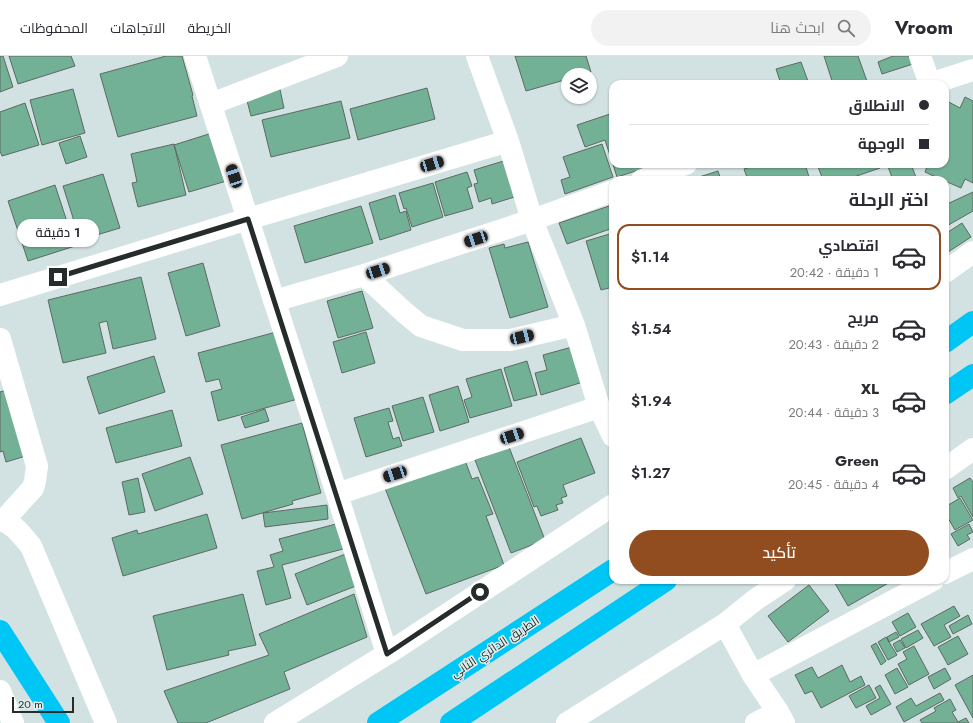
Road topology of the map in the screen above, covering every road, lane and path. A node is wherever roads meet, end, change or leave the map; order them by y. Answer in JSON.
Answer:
{"nodes":[{"id":1,"x":195,"y":56,"type":"edge"},
{"id":2,"x":337,"y":56,"type":"edge"},
{"id":3,"x":477,"y":56,"type":"edge"},
{"id":4,"x":920,"y":56,"type":"edge"},
{"id":5,"x":973,"y":70,"type":"edge"},
{"id":6,"x":929,"y":80,"type":"edge"},
{"id":7,"x":942,"y":80,"type":"edge"},
{"id":8,"x":211,"y":104,"type":"junction"},
{"id":9,"x":508,"y":142,"type":"junction"},
{"id":10,"x":675,"y":168,"type":"edge"},
{"id":11,"x":653,"y":176,"type":"edge"},
{"id":12,"x":609,"y":192,"type":"edge"},
{"id":13,"x":248,"y":219,"type":"junction"},
{"id":14,"x":532,"y":220,"type":"junction"},
{"id":15,"x":973,"y":252,"type":"edge"},
{"id":16,"x":949,"y":269,"type":"edge"},
{"id":17,"x":364,"y":276,"type":"junction"},
{"id":18,"x":0,"y":295,"type":"edge"},
{"id":19,"x":274,"y":301,"type":"junction"},
{"id":20,"x":973,"y":322,"type":"edge"},
{"id":21,"x":574,"y":325,"type":"junction"},
{"id":22,"x":0,"y":339,"type":"edge"},
{"id":23,"x":949,"y":339,"type":"edge"},
{"id":24,"x":973,"y":375,"type":"edge"},
{"id":25,"x":949,"y":391,"type":"edge"},
{"id":26,"x":599,"y":407,"type":"junction"},
{"id":27,"x":609,"y":428,"type":"edge"},
{"id":28,"x":973,"y":449,"type":"edge"},
{"id":29,"x":949,"y":466,"type":"edge"},
{"id":30,"x":337,"y":494,"type":"junction"},
{"id":31,"x":609,"y":508,"type":"edge"},
{"id":32,"x":2,"y":520,"type":"edge"},
{"id":33,"x":973,"y":558,"type":"edge"},
{"id":34,"x":949,"y":571,"type":"edge"},
{"id":35,"x":609,"y":573,"type":"edge"},
{"id":36,"x":660,"y":584,"type":"edge"},
{"id":37,"x":779,"y":584,"type":"edge"},
{"id":38,"x":924,"y":584,"type":"edge"},
{"id":39,"x":725,"y":624,"type":"junction"},
{"id":40,"x":0,"y":631,"type":"edge"},
{"id":41,"x":387,"y":654,"type":"junction"},
{"id":42,"x":753,"y":675,"type":"junction"},
{"id":43,"x":0,"y":691,"type":"edge"},
{"id":44,"x":781,"y":717,"type":"edge"},
{"id":45,"x":13,"y":723,"type":"edge"},
{"id":46,"x":59,"y":723,"type":"edge"},
{"id":47,"x":106,"y":723,"type":"edge"},
{"id":48,"x":275,"y":723,"type":"edge"},
{"id":49,"x":378,"y":723,"type":"edge"},
{"id":50,"x":450,"y":723,"type":"edge"},
{"id":51,"x":568,"y":723,"type":"edge"},
{"id":52,"x":756,"y":723,"type":"edge"}],
"edges":[{"from":1,"to":8,"type":"street"},
{"from":2,"to":8,"type":"street"},
{"from":3,"to":9,"type":"street"},
{"from":4,"to":6,"type":"street"},
{"from":5,"to":7,"type":"street"},
{"from":8,"to":13,"type":"street"},
{"from":9,"to":13,"type":"street"},
{"from":9,"to":14,"type":"street"},
{"from":10,"to":11,"type":"street"},
{"from":12,"to":14,"type":"street"},
{"from":13,"to":18,"type":"street"},
{"from":13,"to":19,"type":"street"},
{"from":14,"to":17,"type":"street"},
{"from":14,"to":21,"type":"street"},
{"from":15,"to":16,"type":"street"},
{"from":17,"to":19,"type":"street"},
{"from":17,"to":21,"type":"street"},
{"from":19,"to":30,"type":"street"},
{"from":20,"to":23,"type":"highway"},
{"from":21,"to":26,"type":"street"},
{"from":22,"to":32,"type":"street"},
{"from":24,"to":25,"type":"highway"},
{"from":26,"to":27,"type":"street"},
{"from":26,"to":30,"type":"street"},
{"from":28,"to":29,"type":"street"},
{"from":30,"to":41,"type":"street"},
{"from":31,"to":41,"type":"street"},
{"from":32,"to":47,"type":"street"},
{"from":33,"to":34,"type":"street"},
{"from":35,"to":49,"type":"highway","name":"الطريق الدائري الثاني"},
{"from":36,"to":50,"type":"highway"},
{"from":37,"to":39,"type":"street"},
{"from":38,"to":42,"type":"street"},
{"from":39,"to":42,"type":"street"},
{"from":39,"to":51,"type":"street"},
{"from":40,"to":46,"type":"highway"},
{"from":41,"to":48,"type":"street"},
{"from":42,"to":44,"type":"street"},
{"from":43,"to":45,"type":"street"},
{"from":44,"to":52,"type":"street"}]}
